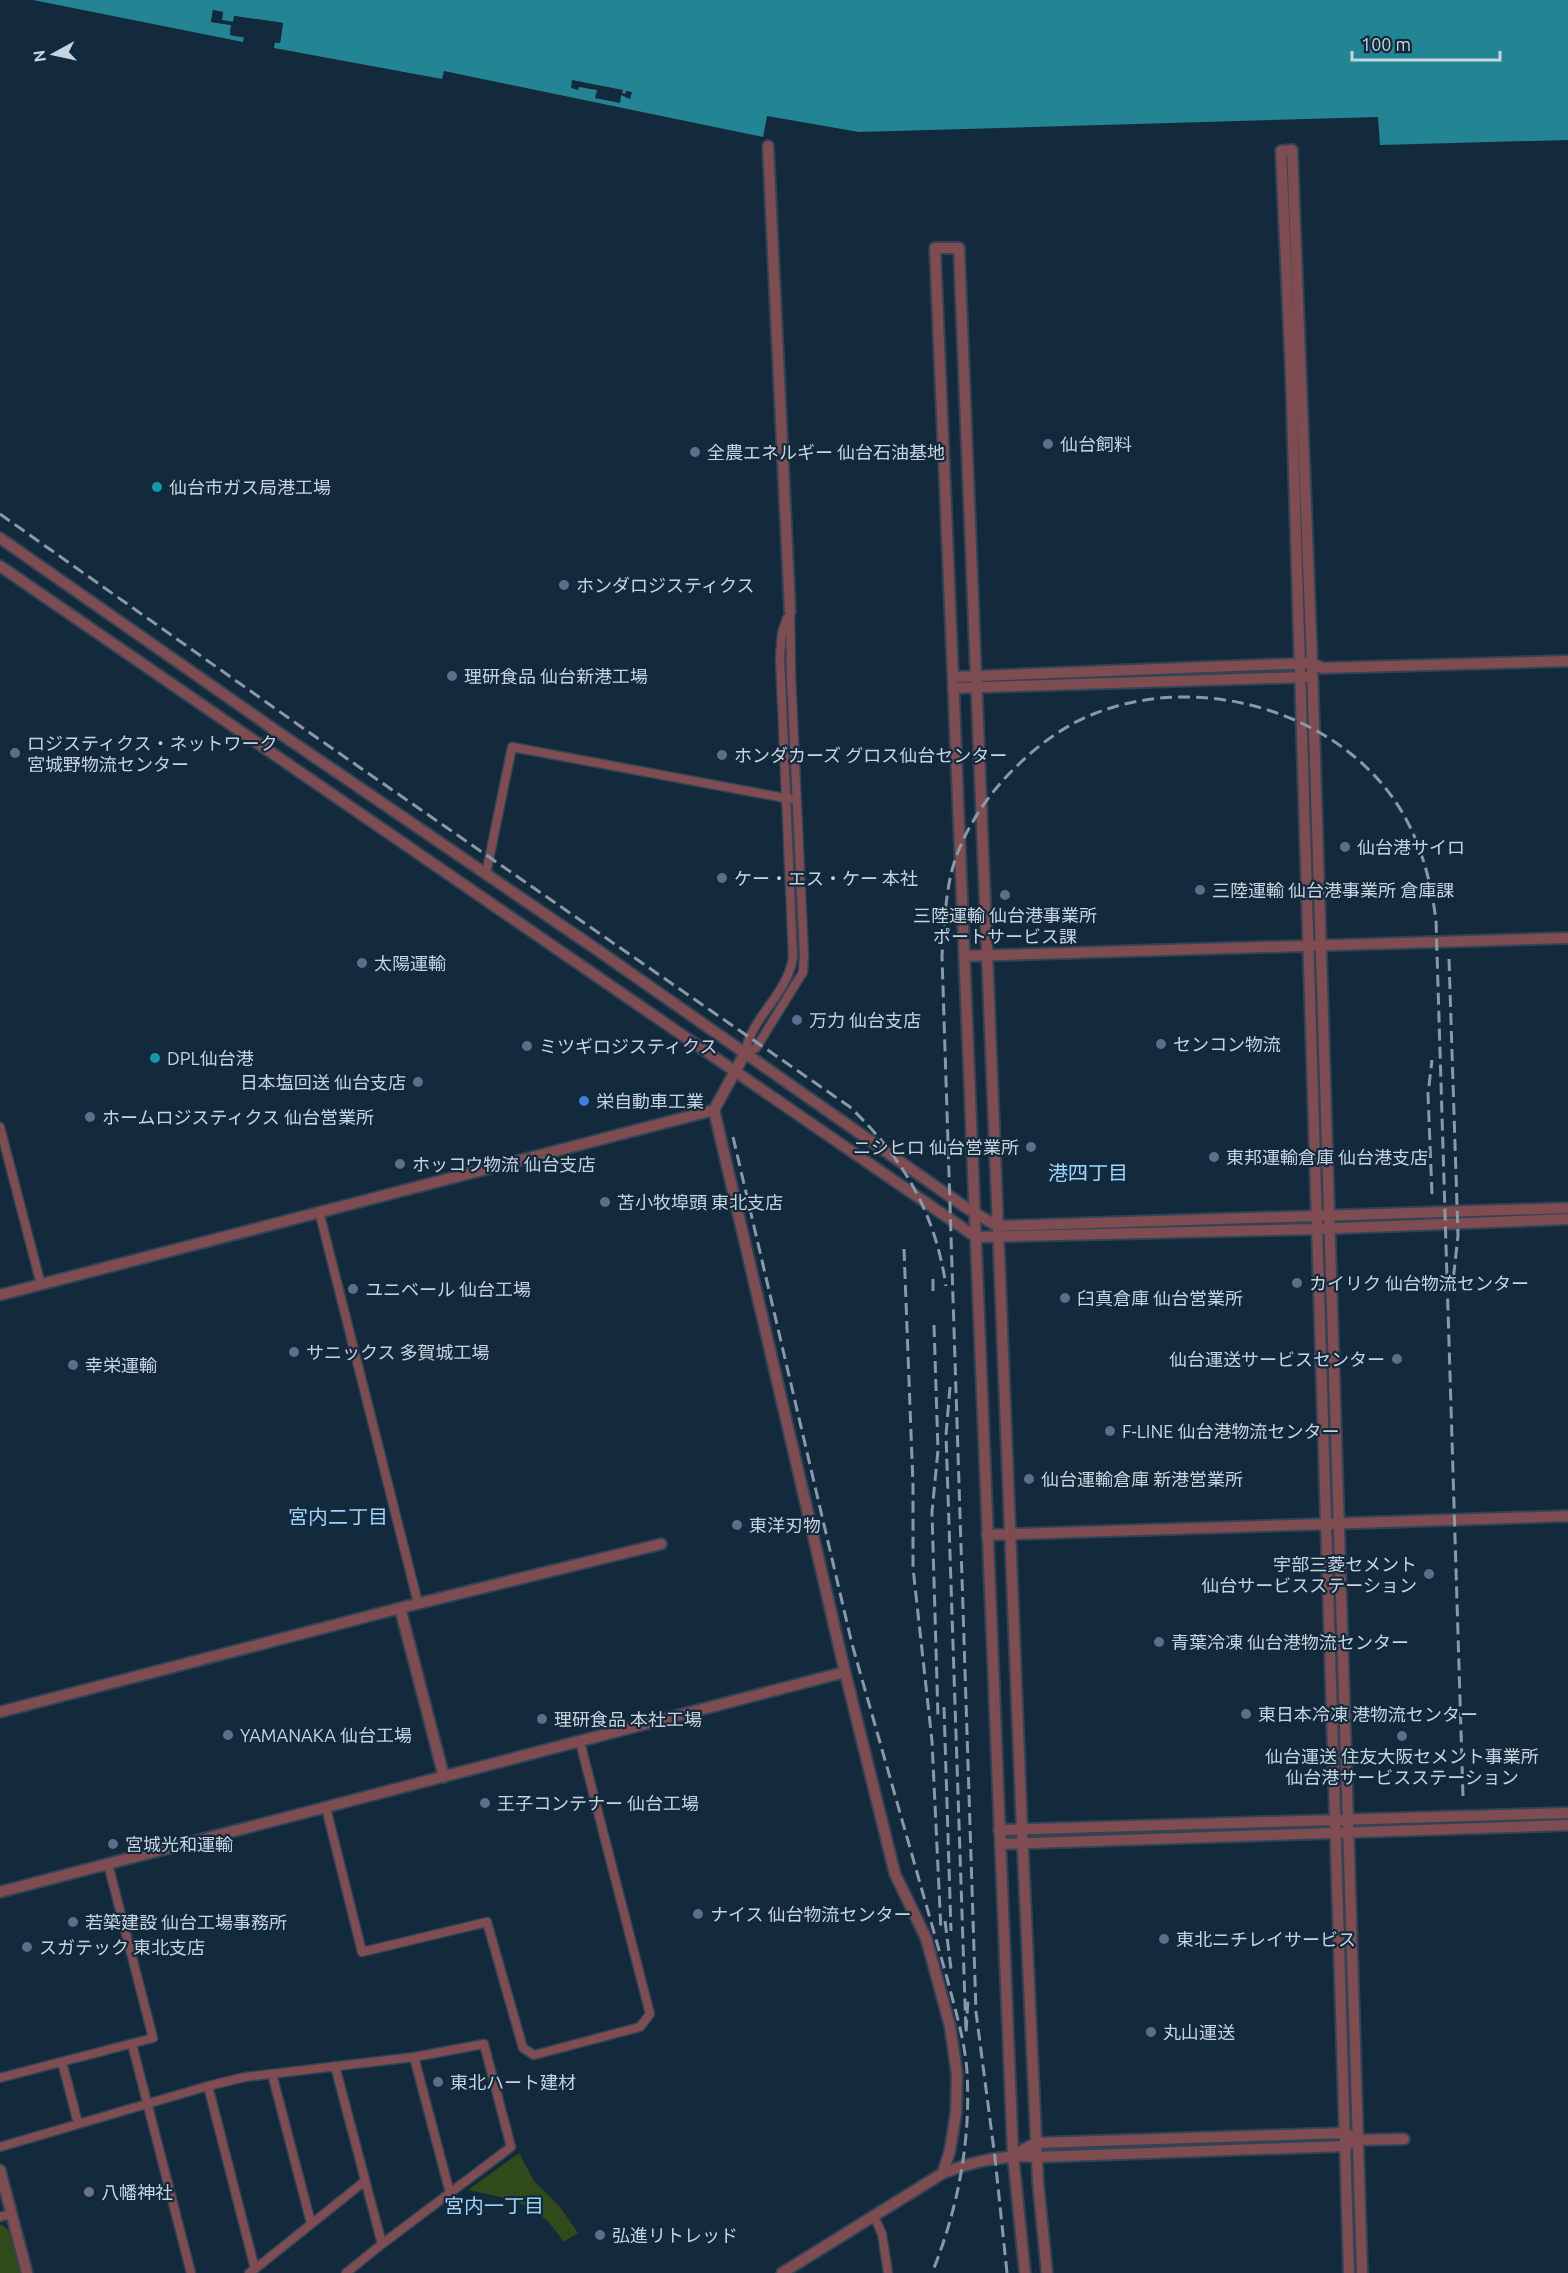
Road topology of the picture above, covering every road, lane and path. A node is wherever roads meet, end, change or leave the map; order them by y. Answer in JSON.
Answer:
{"nodes":[{"id":1,"x":768,"y":146,"type":"dead end"},
{"id":2,"x":0,"y":538,"type":"edge"},
{"id":3,"x":0,"y":566,"type":"edge"},
{"id":4,"x":790,"y":611,"type":"junction"},
{"id":5,"x":1568,"y":661,"type":"edge"},
{"id":6,"x":1299,"y":664,"type":"junction"},
{"id":7,"x":1317,"y":666,"type":"junction"},
{"id":8,"x":1312,"y":676,"type":"junction"},
{"id":9,"x":1300,"y":677,"type":"junction"},
{"id":10,"x":953,"y":682,"type":"junction"},
{"id":11,"x":975,"y":682,"type":"junction"},
{"id":12,"x":275,"y":730,"type":"junction"},
{"id":13,"x":264,"y":746,"type":"junction"},
{"id":14,"x":786,"y":798,"type":"junction"},
{"id":15,"x":796,"y":801,"type":"junction"},
{"id":16,"x":486,"y":874,"type":"junction"},
{"id":17,"x":1568,"y":938,"type":"edge"},
{"id":18,"x":1314,"y":946,"type":"junction"},
{"id":19,"x":986,"y":955,"type":"junction"},
{"id":20,"x":964,"y":956,"type":"junction"},
{"id":21,"x":745,"y":1053,"type":"junction"},
{"id":22,"x":735,"y":1073,"type":"junction"},
{"id":23,"x":714,"y":1110,"type":"junction"},
{"id":24,"x":0,"y":1127,"type":"edge"},
{"id":25,"x":1568,"y":1208,"type":"edge"},
{"id":26,"x":319,"y":1211,"type":"junction"},
{"id":27,"x":974,"y":1213,"type":"junction"},
{"id":28,"x":1329,"y":1215,"type":"junction"},
{"id":29,"x":1316,"y":1216,"type":"junction"},
{"id":30,"x":1568,"y":1219,"type":"edge"},
{"id":31,"x":997,"y":1226,"type":"junction"},
{"id":32,"x":1329,"y":1228,"type":"junction"},
{"id":33,"x":1316,"y":1229,"type":"junction"},
{"id":34,"x":976,"y":1237,"type":"junction"},
{"id":35,"x":998,"y":1238,"type":"junction"},
{"id":36,"x":41,"y":1285,"type":"junction"},
{"id":37,"x":0,"y":1295,"type":"edge"},
{"id":38,"x":1568,"y":1516,"type":"edge"},
{"id":39,"x":1333,"y":1524,"type":"junction"},
{"id":40,"x":1009,"y":1534,"type":"junction"},
{"id":41,"x":987,"y":1535,"type":"junction"},
{"id":42,"x":661,"y":1544,"type":"dead end"},
{"id":43,"x":418,"y":1603,"type":"junction"},
{"id":44,"x":400,"y":1608,"type":"junction"},
{"id":45,"x":845,"y":1672,"type":"junction"},
{"id":46,"x":0,"y":1712,"type":"edge"},
{"id":47,"x":580,"y":1742,"type":"junction"},
{"id":48,"x":444,"y":1777,"type":"junction"},
{"id":49,"x":326,"y":1808,"type":"junction"},
{"id":50,"x":1568,"y":1813,"type":"edge"},
{"id":51,"x":1348,"y":1820,"type":"junction"},
{"id":52,"x":1568,"y":1825,"type":"edge"},
{"id":53,"x":1336,"y":1826,"type":"junction"},
{"id":54,"x":999,"y":1830,"type":"junction"},
{"id":55,"x":1022,"y":1830,"type":"junction"},
{"id":56,"x":1348,"y":1831,"type":"junction"},
{"id":57,"x":1022,"y":1843,"type":"junction"},
{"id":58,"x":1000,"y":1844,"type":"junction"},
{"id":59,"x":108,"y":1864,"type":"junction"},
{"id":60,"x":0,"y":1892,"type":"edge"},
{"id":61,"x":132,"y":2043,"type":"junction"},
{"id":62,"x":414,"y":2057,"type":"junction"},
{"id":63,"x":62,"y":2062,"type":"junction"},
{"id":64,"x":335,"y":2066,"type":"junction"},
{"id":65,"x":272,"y":2074,"type":"junction"},
{"id":66,"x":0,"y":2078,"type":"edge"},
{"id":67,"x":208,"y":2086,"type":"junction"},
{"id":68,"x":148,"y":2103,"type":"junction"},
{"id":69,"x":78,"y":2123,"type":"junction"},
{"id":70,"x":1344,"y":2133,"type":"junction"},
{"id":71,"x":1404,"y":2139,"type":"dead end"},
{"id":72,"x":1358,"y":2140,"type":"junction"},
{"id":73,"x":1036,"y":2143,"type":"junction"},
{"id":74,"x":1345,"y":2146,"type":"junction"},
{"id":75,"x":0,"y":2147,"type":"edge"},
{"id":76,"x":1013,"y":2155,"type":"junction"},
{"id":77,"x":1036,"y":2157,"type":"junction"},
{"id":78,"x":0,"y":2170,"type":"edge"},
{"id":79,"x":944,"y":2173,"type":"junction"},
{"id":80,"x":365,"y":2181,"type":"junction"},
{"id":81,"x":450,"y":2193,"type":"junction"},
{"id":82,"x":6,"y":2215,"type":"edge"},
{"id":83,"x":874,"y":2216,"type":"junction"},
{"id":84,"x":311,"y":2223,"type":"junction"},
{"id":85,"x":382,"y":2244,"type":"junction"},
{"id":86,"x":252,"y":2271,"type":"edge"},
{"id":87,"x":27,"y":2273,"type":"edge"},
{"id":88,"x":191,"y":2273,"type":"edge"},
{"id":89,"x":346,"y":2273,"type":"edge"},
{"id":90,"x":782,"y":2273,"type":"edge"},
{"id":91,"x":888,"y":2273,"type":"edge"},
{"id":92,"x":1025,"y":2273,"type":"edge"},
{"id":93,"x":1047,"y":2273,"type":"edge"},
{"id":94,"x":1350,"y":2273,"type":"edge"},
{"id":95,"x":1362,"y":2273,"type":"edge"}],
"edges":[{"from":1,"to":4,"type":"street"},
{"from":2,"to":12,"type":"street"},
{"from":3,"to":13,"type":"street"},
{"from":4,"to":14,"type":"street"},
{"from":4,"to":15,"type":"street"},
{"from":5,"to":7,"type":"street"},
{"from":6,"to":7,"type":"street"},
{"from":6,"to":7,"type":"street"},
{"from":6,"to":9,"type":"street"},
{"from":6,"to":11,"type":"street"},
{"from":7,"to":8,"type":"street"},
{"from":8,"to":9,"type":"street"},
{"from":8,"to":18,"type":"street"},
{"from":9,"to":11,"type":"street"},
{"from":9,"to":18,"type":"street"},
{"from":10,"to":11,"type":"street"},
{"from":10,"to":11,"type":"street"},
{"from":10,"to":20,"type":"street"},
{"from":11,"to":19,"type":"street"},
{"from":12,"to":13,"type":"street"},
{"from":12,"to":16,"type":"street"},
{"from":13,"to":22,"type":"street"},
{"from":14,"to":15,"type":"street"},
{"from":14,"to":16,"type":"street"},
{"from":14,"to":21,"type":"street"},
{"from":15,"to":21,"type":"street"},
{"from":16,"to":21,"type":"street"},
{"from":17,"to":18,"type":"street"},
{"from":18,"to":19,"type":"street"},
{"from":18,"to":28,"type":"street"},
{"from":18,"to":29,"type":"street"},
{"from":19,"to":20,"type":"street"},
{"from":19,"to":31,"type":"street"},
{"from":20,"to":27,"type":"street"},
{"from":21,"to":22,"type":"street"},
{"from":21,"to":27,"type":"street"},
{"from":22,"to":23,"type":"street"},
{"from":22,"to":34,"type":"street"},
{"from":23,"to":26,"type":"street"},
{"from":23,"to":45,"type":"street"},
{"from":24,"to":36,"type":"street"},
{"from":25,"to":28,"type":"street"},
{"from":26,"to":36,"type":"street"},
{"from":26,"to":43,"type":"street"},
{"from":27,"to":31,"type":"street"},
{"from":27,"to":34,"type":"street"},
{"from":28,"to":29,"type":"street"},
{"from":28,"to":32,"type":"street"},
{"from":29,"to":31,"type":"street"},
{"from":29,"to":33,"type":"street"},
{"from":30,"to":32,"type":"street"},
{"from":31,"to":35,"type":"street"},
{"from":32,"to":33,"type":"street"},
{"from":32,"to":39,"type":"street"},
{"from":33,"to":35,"type":"street"},
{"from":33,"to":39,"type":"street"},
{"from":34,"to":35,"type":"street"},
{"from":34,"to":41,"type":"street"},
{"from":35,"to":40,"type":"street"},
{"from":36,"to":37,"type":"street"},
{"from":38,"to":39,"type":"street"},
{"from":39,"to":40,"type":"street"},
{"from":39,"to":51,"type":"street"},
{"from":39,"to":53,"type":"street"},
{"from":40,"to":41,"type":"street"},
{"from":40,"to":55,"type":"street"},
{"from":41,"to":54,"type":"street"},
{"from":42,"to":43,"type":"street"},
{"from":43,"to":44,"type":"street"},
{"from":44,"to":46,"type":"street"},
{"from":44,"to":48,"type":"street"},
{"from":45,"to":47,"type":"street"},
{"from":45,"to":79,"type":"street"},
{"from":47,"to":48,"type":"street"},
{"from":47,"to":49,"type":"street"},
{"from":48,"to":49,"type":"street"},
{"from":49,"to":59,"type":"street"},
{"from":50,"to":51,"type":"street"},
{"from":51,"to":53,"type":"street"},
{"from":51,"to":56,"type":"street"},
{"from":52,"to":56,"type":"street"},
{"from":53,"to":55,"type":"street"},
{"from":53,"to":56,"type":"street"},
{"from":53,"to":57,"type":"street"},
{"from":53,"to":70,"type":"street"},
{"from":54,"to":55,"type":"street"},
{"from":54,"to":58,"type":"street"},
{"from":55,"to":57,"type":"street"},
{"from":56,"to":72,"type":"street"},
{"from":57,"to":58,"type":"street"},
{"from":57,"to":73,"type":"street"},
{"from":58,"to":76,"type":"street"},
{"from":59,"to":60,"type":"street"},
{"from":59,"to":61,"type":"street"},
{"from":61,"to":63,"type":"street"},
{"from":61,"to":68,"type":"street"},
{"from":62,"to":64,"type":"street"},
{"from":62,"to":81,"type":"street"},
{"from":62,"to":81,"type":"street"},
{"from":63,"to":66,"type":"street"},
{"from":63,"to":69,"type":"street"},
{"from":64,"to":65,"type":"street"},
{"from":64,"to":80,"type":"street"},
{"from":65,"to":67,"type":"street"},
{"from":65,"to":84,"type":"street"},
{"from":67,"to":68,"type":"street"},
{"from":67,"to":86,"type":"street"},
{"from":68,"to":69,"type":"street"},
{"from":68,"to":88,"type":"street"},
{"from":69,"to":75,"type":"street"},
{"from":70,"to":72,"type":"street"},
{"from":70,"to":73,"type":"street"},
{"from":70,"to":74,"type":"street"},
{"from":71,"to":72,"type":"street"},
{"from":72,"to":74,"type":"street"},
{"from":72,"to":95,"type":"street"},
{"from":73,"to":76,"type":"street"},
{"from":73,"to":77,"type":"street"},
{"from":74,"to":77,"type":"street"},
{"from":74,"to":94,"type":"street"},
{"from":76,"to":77,"type":"street"},
{"from":76,"to":79,"type":"street"},
{"from":76,"to":92,"type":"street"},
{"from":77,"to":93,"type":"street"},
{"from":78,"to":82,"type":"street"},
{"from":79,"to":83,"type":"street"},
{"from":80,"to":84,"type":"street"},
{"from":80,"to":85,"type":"street"},
{"from":81,"to":85,"type":"street"},
{"from":82,"to":87,"type":"street"},
{"from":83,"to":90,"type":"street"},
{"from":83,"to":91,"type":"street"},
{"from":84,"to":86,"type":"street"},
{"from":85,"to":89,"type":"street"}]}
